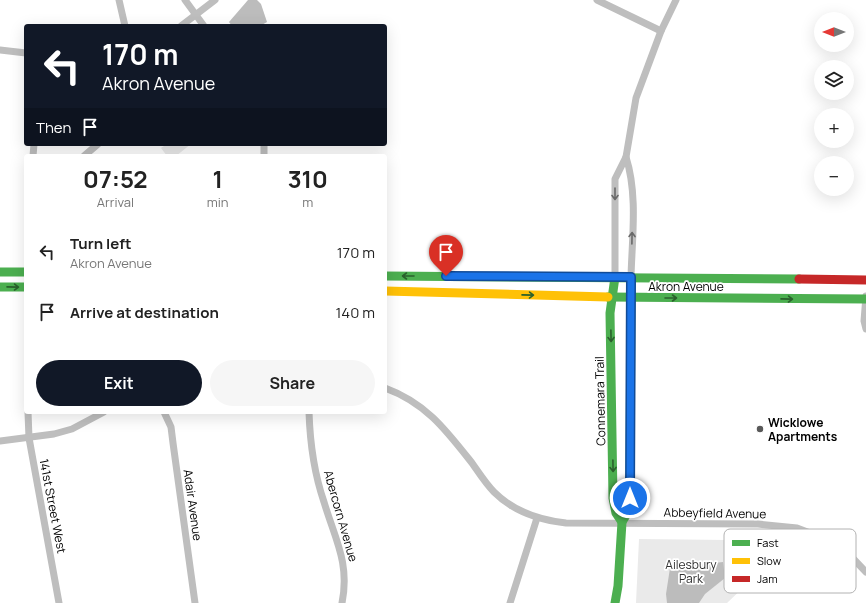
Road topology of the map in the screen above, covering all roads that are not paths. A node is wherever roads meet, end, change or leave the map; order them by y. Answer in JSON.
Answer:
{"nodes":[{"id":1,"x":119,"y":0,"type":"edge"},
{"id":2,"x":185,"y":0,"type":"edge"},
{"id":3,"x":215,"y":0,"type":"edge"},
{"id":4,"x":597,"y":0,"type":"edge"},
{"id":5,"x":676,"y":0,"type":"edge"},
{"id":6,"x":196,"y":16,"type":"junction"},
{"id":7,"x":125,"y":24,"type":"edge"},
{"id":8,"x":184,"y":24,"type":"edge"},
{"id":9,"x":202,"y":24,"type":"edge"},
{"id":10,"x":661,"y":31,"type":"junction"},
{"id":11,"x":0,"y":50,"type":"edge"},
{"id":12,"x":24,"y":53,"type":"edge"},
{"id":13,"x":96,"y":146,"type":"edge"},
{"id":14,"x":86,"y":154,"type":"edge"},
{"id":15,"x":626,"y":157,"type":"junction"},
{"id":16,"x":0,"y":272,"type":"edge"},
{"id":17,"x":24,"y":272,"type":"edge"},
{"id":18,"x":387,"y":276,"type":"edge"},
{"id":19,"x":615,"y":277,"type":"junction"},
{"id":20,"x":631,"y":277,"type":"junction"},
{"id":21,"x":866,"y":280,"type":"edge"},
{"id":22,"x":0,"y":287,"type":"edge"},
{"id":23,"x":24,"y":287,"type":"edge"},
{"id":24,"x":387,"y":291,"type":"edge"},
{"id":25,"x":612,"y":297,"type":"junction"},
{"id":26,"x":632,"y":298,"type":"junction"},
{"id":27,"x":865,"y":298,"type":"edge"},
{"id":28,"x":866,"y":329,"type":"edge"},
{"id":29,"x":387,"y":389,"type":"edge"},
{"id":30,"x":28,"y":414,"type":"edge"},
{"id":31,"x":100,"y":414,"type":"edge"},
{"id":32,"x":165,"y":414,"type":"edge"},
{"id":33,"x":309,"y":414,"type":"edge"},
{"id":34,"x":29,"y":438,"type":"junction"},
{"id":35,"x":0,"y":441,"type":"edge"},
{"id":36,"x":537,"y":518,"type":"junction"},
{"id":37,"x":622,"y":522,"type":"junction"},
{"id":38,"x":800,"y":529,"type":"edge"},
{"id":39,"x":856,"y":562,"type":"edge"},
{"id":40,"x":866,"y":572,"type":"edge"},
{"id":41,"x":59,"y":603,"type":"edge"},
{"id":42,"x":195,"y":603,"type":"edge"},
{"id":43,"x":342,"y":603,"type":"edge"},
{"id":44,"x":510,"y":603,"type":"edge"},
{"id":45,"x":615,"y":603,"type":"edge"}],
"edges":[{"from":1,"to":7,"type":"street"},
{"from":2,"to":6,"type":"street"},
{"from":3,"to":6,"type":"street"},
{"from":4,"to":10,"type":"street"},
{"from":5,"to":10,"type":"street"},
{"from":6,"to":8,"type":"street"},
{"from":6,"to":9,"type":"street"},
{"from":10,"to":15,"type":"street"},
{"from":11,"to":12,"type":"street"},
{"from":13,"to":14,"type":"street"},
{"from":15,"to":19,"type":"street","one_way":true},
{"from":20,"to":15,"type":"street","one_way":true},
{"from":16,"to":17,"type":"street"},
{"from":19,"to":18,"type":"street","name":"Akron Avenue","one_way":true},
{"from":19,"to":20,"type":"street","name":"Akron Avenue"},
{"from":19,"to":25,"type":"street","name":"Connemara Trail"},
{"from":20,"to":21,"type":"street","name":"Akron Avenue"},
{"from":20,"to":26,"type":"street","name":"Connemara Trail"},
{"from":22,"to":23,"type":"street","one_way":true},
{"from":24,"to":25,"type":"street","name":"Akron Avenue","one_way":true},
{"from":25,"to":26,"type":"street","name":"Akron Avenue"},
{"from":25,"to":37,"type":"street","name":"Connemara Trail","one_way":true},
{"from":26,"to":27,"type":"street","name":"Akron Avenue","one_way":true},
{"from":26,"to":37,"type":"street","name":"Connemara Trail"},
{"from":27,"to":28,"type":"street"},
{"from":29,"to":36,"type":"street","name":"Abbeyfield Avenue"},
{"from":30,"to":34,"type":"street","name":"141st Street West"},
{"from":31,"to":34,"type":"street"},
{"from":32,"to":42,"type":"street","name":"Adair Avenue"},
{"from":33,"to":43,"type":"street","name":"Abercorn Avenue"},
{"from":34,"to":35,"type":"street"},
{"from":34,"to":41,"type":"street","name":"141st Street West"},
{"from":36,"to":37,"type":"street","name":"Abbeyfield Avenue"},
{"from":36,"to":44,"type":"street"},
{"from":37,"to":38,"type":"street","name":"Abbeyfield Avenue"},
{"from":37,"to":45,"type":"street","name":"Connemara Trail"},
{"from":39,"to":40,"type":"street","name":"Abbeyfield Avenue"}]}
